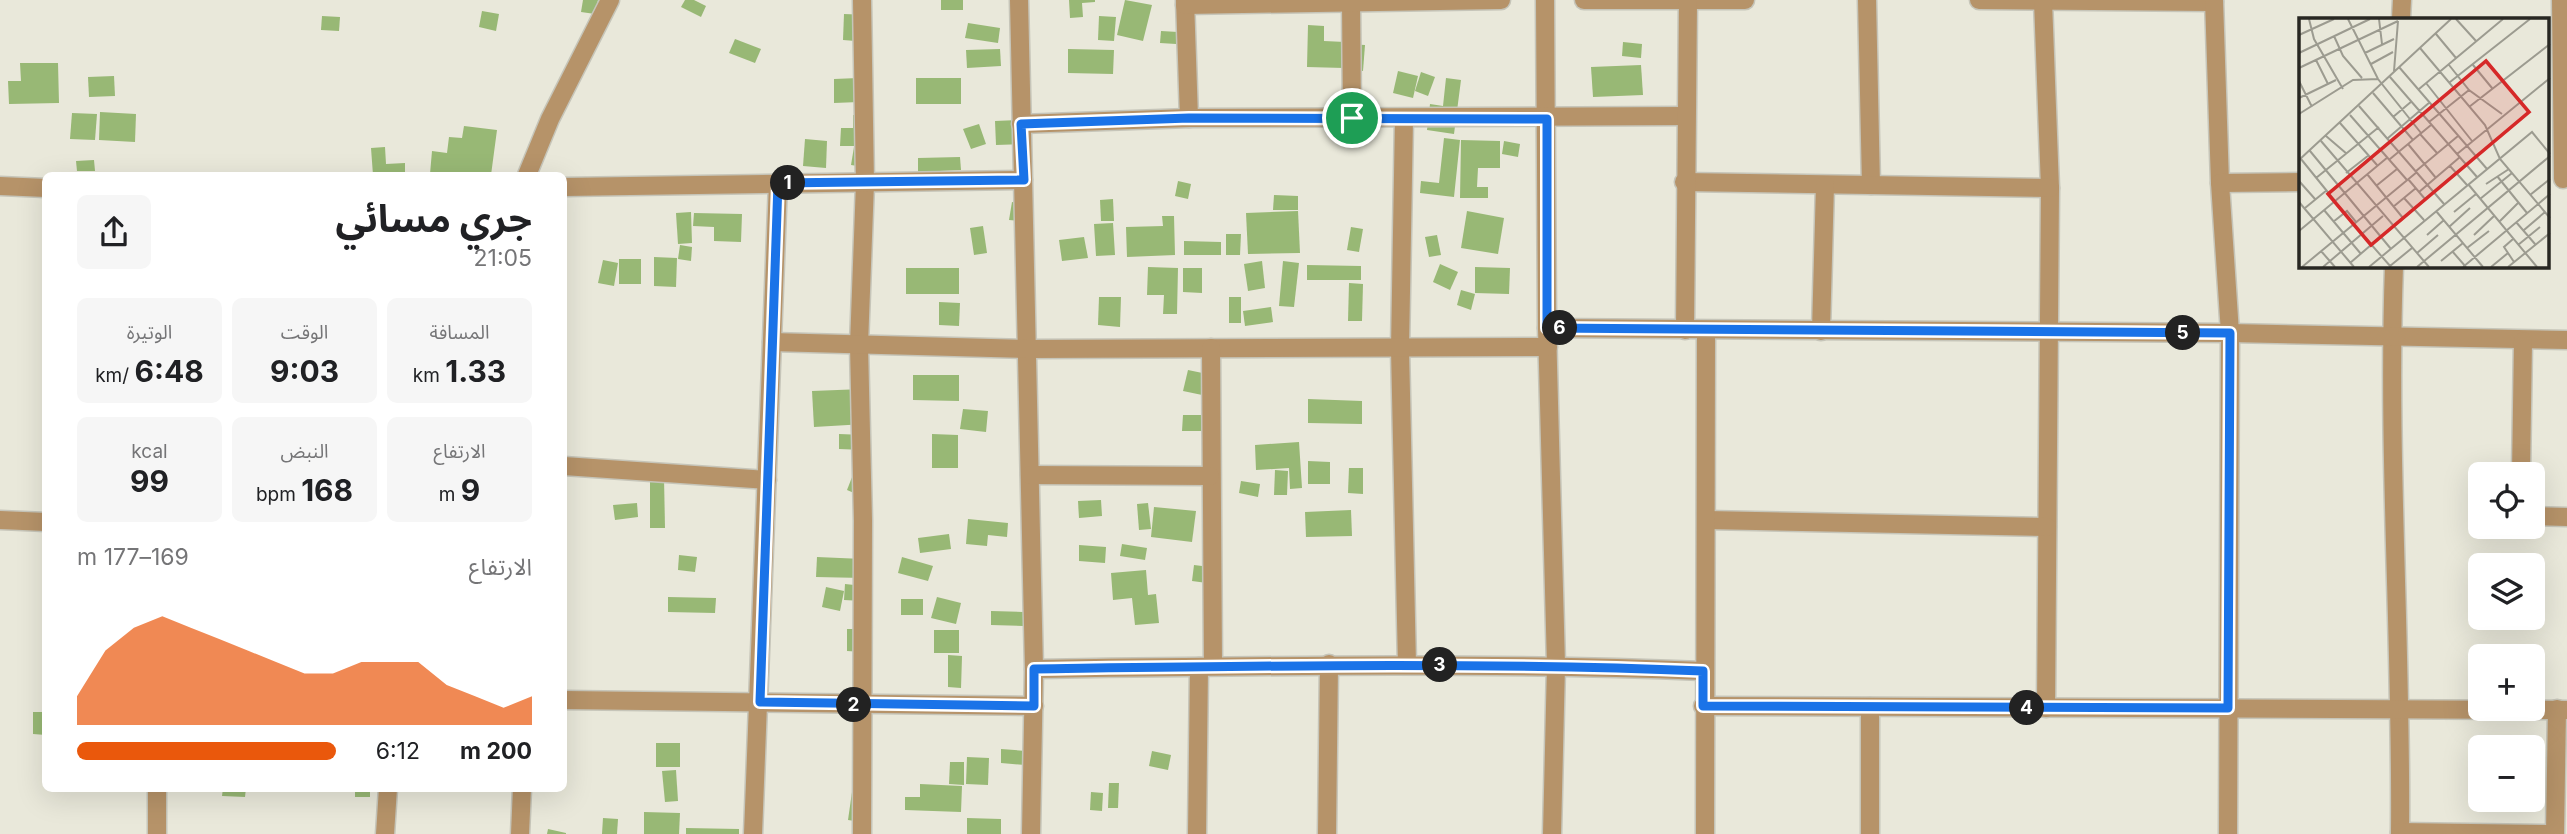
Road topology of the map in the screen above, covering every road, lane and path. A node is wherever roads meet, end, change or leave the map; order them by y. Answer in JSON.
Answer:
{"nodes":[{"id":1,"x":610,"y":0,"type":"edge"},
{"id":2,"x":862,"y":0,"type":"edge"},
{"id":3,"x":1019,"y":0,"type":"edge"},
{"id":4,"x":1501,"y":0,"type":"edge"},
{"id":5,"x":1545,"y":0,"type":"edge"},
{"id":6,"x":1584,"y":0,"type":"edge"},
{"id":7,"x":1706,"y":0,"type":"edge"},
{"id":8,"x":1745,"y":0,"type":"edge"},
{"id":9,"x":1867,"y":0,"type":"edge"},
{"id":10,"x":1979,"y":0,"type":"edge"},
{"id":11,"x":2402,"y":0,"type":"edge"},
{"id":12,"x":2561,"y":0,"type":"edge"},
{"id":13,"x":2567,"y":0,"type":"edge"},
{"id":14,"x":1352,"y":1,"type":"edge"},
{"id":15,"x":1688,"y":1,"type":"edge"},
{"id":16,"x":2043,"y":1,"type":"edge"},
{"id":17,"x":2214,"y":1,"type":"edge"},
{"id":18,"x":1185,"y":3,"type":"edge"},
{"id":19,"x":2401,"y":18,"type":"edge"},
{"id":20,"x":1686,"y":116,"type":"junction"},
{"id":21,"x":1189,"y":118,"type":"junction"},
{"id":22,"x":1352,"y":118,"type":"junction"},
{"id":23,"x":1404,"y":118,"type":"junction"},
{"id":24,"x":1547,"y":119,"type":"junction"},
{"id":25,"x":1021,"y":124,"type":"junction"},
{"id":26,"x":528,"y":172,"type":"edge"},
{"id":27,"x":2559,"y":179,"type":"edge"},
{"id":28,"x":1024,"y":180,"type":"junction"},
{"id":29,"x":1684,"y":182,"type":"junction"},
{"id":30,"x":2299,"y":182,"type":"edge"},
{"id":31,"x":778,"y":183,"type":"junction"},
{"id":32,"x":864,"y":183,"type":"junction"},
{"id":33,"x":2220,"y":183,"type":"junction"},
{"id":34,"x":1825,"y":185,"type":"junction"},
{"id":35,"x":1871,"y":185,"type":"junction"},
{"id":36,"x":0,"y":186,"type":"edge"},
{"id":37,"x":567,"y":187,"type":"edge"},
{"id":38,"x":42,"y":188,"type":"edge"},
{"id":39,"x":2050,"y":188,"type":"junction"},
{"id":40,"x":2394,"y":268,"type":"edge"},
{"id":41,"x":1547,"y":328,"type":"junction"},
{"id":42,"x":1685,"y":330,"type":"junction"},
{"id":43,"x":1706,"y":330,"type":"junction"},
{"id":44,"x":1821,"y":331,"type":"junction"},
{"id":45,"x":2047,"y":333,"type":"junction"},
{"id":46,"x":2230,"y":333,"type":"junction"},
{"id":47,"x":2391,"y":337,"type":"junction"},
{"id":48,"x":2567,"y":340,"type":"edge"},
{"id":49,"x":2523,"y":341,"type":"junction"},
{"id":50,"x":772,"y":342,"type":"junction"},
{"id":51,"x":859,"y":345,"type":"junction"},
{"id":52,"x":1548,"y":347,"type":"junction"},
{"id":53,"x":1211,"y":348,"type":"junction"},
{"id":54,"x":1028,"y":349,"type":"junction"},
{"id":55,"x":1400,"y":349,"type":"junction"},
{"id":56,"x":2521,"y":462,"type":"edge"},
{"id":57,"x":567,"y":466,"type":"edge"},
{"id":58,"x":1030,"y":475,"type":"junction"},
{"id":59,"x":1210,"y":476,"type":"junction"},
{"id":60,"x":768,"y":480,"type":"junction"},
{"id":61,"x":2545,"y":516,"type":"edge"},
{"id":62,"x":2567,"y":517,"type":"edge"},
{"id":63,"x":0,"y":520,"type":"edge"},
{"id":64,"x":1706,"y":520,"type":"junction"},
{"id":65,"x":42,"y":522,"type":"edge"},
{"id":66,"x":2047,"y":527,"type":"junction"},
{"id":67,"x":1329,"y":664,"type":"junction"},
{"id":68,"x":1407,"y":665,"type":"junction"},
{"id":69,"x":1556,"y":665,"type":"junction"},
{"id":70,"x":1206,"y":667,"type":"junction"},
{"id":71,"x":1034,"y":669,"type":"junction"},
{"id":72,"x":1703,"y":671,"type":"junction"},
{"id":73,"x":567,"y":700,"type":"edge"},
{"id":74,"x":760,"y":702,"type":"junction"},
{"id":75,"x":862,"y":705,"type":"junction"},
{"id":76,"x":1034,"y":706,"type":"junction"},
{"id":77,"x":1703,"y":706,"type":"junction"},
{"id":78,"x":1870,"y":708,"type":"junction"},
{"id":79,"x":2046,"y":708,"type":"junction"},
{"id":80,"x":2228,"y":708,"type":"junction"},
{"id":81,"x":2401,"y":710,"type":"junction"},
{"id":82,"x":2562,"y":710,"type":"edge"},
{"id":83,"x":157,"y":792,"type":"edge"},
{"id":84,"x":388,"y":792,"type":"edge"},
{"id":85,"x":522,"y":792,"type":"edge"},
{"id":86,"x":2400,"y":833,"type":"edge"},
{"id":87,"x":157,"y":834,"type":"edge"},
{"id":88,"x":385,"y":834,"type":"edge"},
{"id":89,"x":520,"y":834,"type":"edge"},
{"id":90,"x":753,"y":834,"type":"edge"},
{"id":91,"x":862,"y":834,"type":"edge"},
{"id":92,"x":1031,"y":834,"type":"edge"},
{"id":93,"x":1197,"y":834,"type":"edge"},
{"id":94,"x":1327,"y":834,"type":"edge"},
{"id":95,"x":1552,"y":834,"type":"edge"},
{"id":96,"x":1705,"y":834,"type":"edge"},
{"id":97,"x":1870,"y":834,"type":"edge"},
{"id":98,"x":2228,"y":834,"type":"edge"},
{"id":99,"x":2546,"y":834,"type":"edge"},
{"id":100,"x":2555,"y":834,"type":"edge"}],
"edges":[{"from":1,"to":26,"type":"street"},
{"from":2,"to":32,"type":"street"},
{"from":3,"to":25,"type":"street"},
{"from":4,"to":14,"type":"street"},
{"from":5,"to":24,"type":"street"},
{"from":6,"to":15,"type":"street"},
{"from":7,"to":8,"type":"street"},
{"from":7,"to":15,"type":"street"},
{"from":9,"to":35,"type":"street"},
{"from":10,"to":16,"type":"street"},
{"from":11,"to":19,"type":"street"},
{"from":12,"to":13,"type":"street"},
{"from":12,"to":27,"type":"street"},
{"from":14,"to":18,"type":"street"},
{"from":14,"to":22,"type":"street"},
{"from":15,"to":20,"type":"street"},
{"from":16,"to":17,"type":"street"},
{"from":16,"to":39,"type":"street"},
{"from":17,"to":33,"type":"street"},
{"from":18,"to":21,"type":"street"},
{"from":20,"to":24,"type":"street"},
{"from":20,"to":29,"type":"street"},
{"from":21,"to":22,"type":"street"},
{"from":21,"to":25,"type":"street"},
{"from":22,"to":23,"type":"street"},
{"from":23,"to":24,"type":"street"},
{"from":23,"to":55,"type":"street"},
{"from":24,"to":41,"type":"street"},
{"from":25,"to":28,"type":"street"},
{"from":28,"to":32,"type":"street"},
{"from":28,"to":54,"type":"street"},
{"from":29,"to":34,"type":"street"},
{"from":29,"to":42,"type":"street"},
{"from":30,"to":33,"type":"street"},
{"from":31,"to":32,"type":"street"},
{"from":31,"to":37,"type":"street"},
{"from":31,"to":50,"type":"street"},
{"from":32,"to":51,"type":"street"},
{"from":33,"to":46,"type":"street"},
{"from":34,"to":35,"type":"street"},
{"from":34,"to":44,"type":"street"},
{"from":35,"to":39,"type":"street"},
{"from":36,"to":38,"type":"street"},
{"from":39,"to":45,"type":"street"},
{"from":40,"to":47,"type":"street"},
{"from":41,"to":42,"type":"street"},
{"from":41,"to":52,"type":"street"},
{"from":42,"to":43,"type":"street"},
{"from":43,"to":44,"type":"street"},
{"from":43,"to":64,"type":"street"},
{"from":44,"to":45,"type":"street"},
{"from":45,"to":46,"type":"street"},
{"from":45,"to":66,"type":"street"},
{"from":46,"to":47,"type":"street"},
{"from":46,"to":80,"type":"street"},
{"from":47,"to":49,"type":"street"},
{"from":47,"to":81,"type":"street"},
{"from":48,"to":49,"type":"street"},
{"from":49,"to":56,"type":"street"},
{"from":50,"to":51,"type":"street"},
{"from":50,"to":60,"type":"street"},
{"from":51,"to":54,"type":"street"},
{"from":51,"to":75,"type":"street"},
{"from":52,"to":55,"type":"street"},
{"from":52,"to":69,"type":"street"},
{"from":53,"to":54,"type":"street"},
{"from":53,"to":55,"type":"street"},
{"from":53,"to":59,"type":"street"},
{"from":54,"to":58,"type":"street"},
{"from":55,"to":68,"type":"street"},
{"from":57,"to":60,"type":"street"},
{"from":58,"to":59,"type":"street"},
{"from":58,"to":71,"type":"street"},
{"from":59,"to":70,"type":"street"},
{"from":60,"to":74,"type":"street"},
{"from":61,"to":62,"type":"street"},
{"from":63,"to":65,"type":"street"},
{"from":64,"to":66,"type":"street"},
{"from":64,"to":72,"type":"street"},
{"from":66,"to":79,"type":"street"},
{"from":67,"to":68,"type":"street"},
{"from":67,"to":70,"type":"street"},
{"from":67,"to":94,"type":"street"},
{"from":68,"to":69,"type":"street"},
{"from":69,"to":72,"type":"street"},
{"from":69,"to":95,"type":"street"},
{"from":70,"to":71,"type":"street"},
{"from":70,"to":93,"type":"street"},
{"from":71,"to":76,"type":"street"},
{"from":72,"to":77,"type":"street"},
{"from":73,"to":74,"type":"street"},
{"from":74,"to":75,"type":"street"},
{"from":74,"to":90,"type":"street"},
{"from":75,"to":76,"type":"street"},
{"from":75,"to":91,"type":"street"},
{"from":76,"to":92,"type":"street"},
{"from":77,"to":78,"type":"street"},
{"from":77,"to":96,"type":"street"},
{"from":78,"to":79,"type":"street"},
{"from":78,"to":97,"type":"street"},
{"from":79,"to":80,"type":"street"},
{"from":80,"to":81,"type":"street"},
{"from":80,"to":98,"type":"street"},
{"from":81,"to":82,"type":"street"},
{"from":81,"to":86,"type":"street"},
{"from":82,"to":100,"type":"street"},
{"from":83,"to":87,"type":"street"},
{"from":84,"to":88,"type":"street"},
{"from":85,"to":89,"type":"street"},
{"from":86,"to":99,"type":"street"}]}
